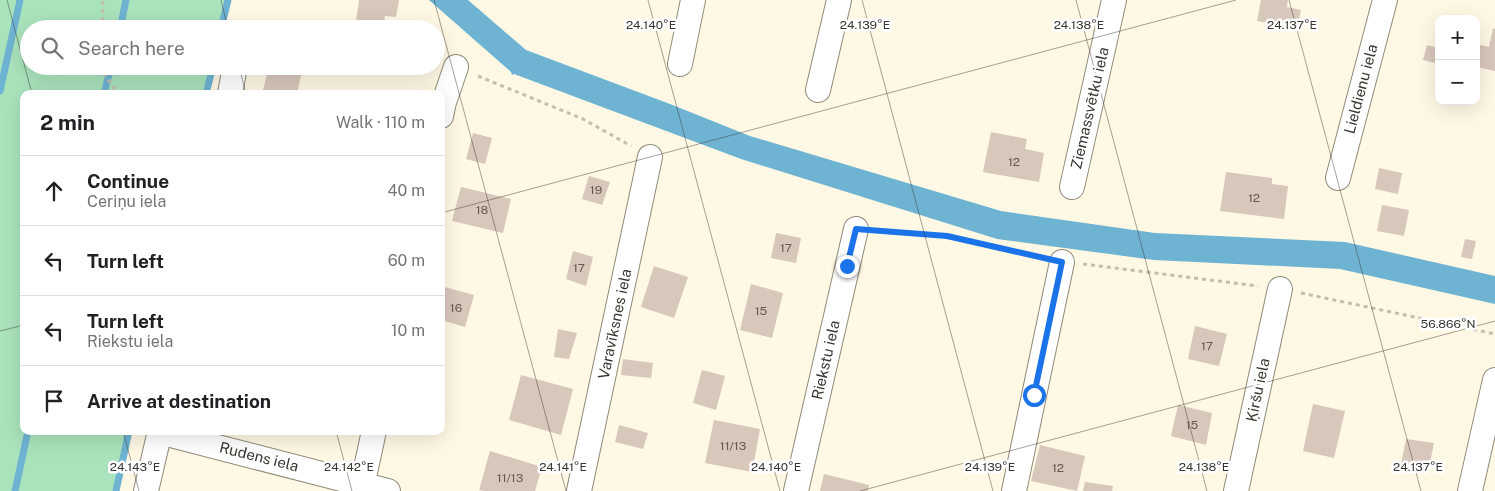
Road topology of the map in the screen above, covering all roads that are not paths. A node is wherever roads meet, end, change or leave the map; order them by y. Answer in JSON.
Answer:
{"nodes":[{"id":1,"x":693,"y":0,"type":"edge"},
{"id":2,"x":839,"y":0,"type":"edge"},
{"id":3,"x":1114,"y":0,"type":"edge"},
{"id":4,"x":1385,"y":0,"type":"edge"},
{"id":5,"x":680,"y":64,"type":"dead end"},
{"id":6,"x":456,"y":67,"type":"road end"},
{"id":7,"x":233,"y":75,"type":"edge"},
{"id":8,"x":231,"y":90,"type":"edge"},
{"id":9,"x":818,"y":90,"type":"dead end"},
{"id":10,"x":445,"y":99,"type":"edge"},
{"id":11,"x":650,"y":157,"type":"road end"},
{"id":12,"x":1338,"y":178,"type":"dead end"},
{"id":13,"x":1072,"y":187,"type":"dead end"},
{"id":14,"x":856,"y":229,"type":"road end"},
{"id":15,"x":1062,"y":262,"type":"road end"},
{"id":16,"x":1280,"y":289,"type":"road end"},
{"id":17,"x":1495,"y":380,"type":"edge"},
{"id":18,"x":159,"y":435,"type":"edge"},
{"id":19,"x":174,"y":435,"type":"edge"},
{"id":20,"x":373,"y":435,"type":"edge"},
{"id":21,"x":362,"y":487,"type":"edge"},
{"id":22,"x":146,"y":491,"type":"edge"},
{"id":23,"x":388,"y":491,"type":"edge"},
{"id":24,"x":579,"y":491,"type":"edge"},
{"id":25,"x":796,"y":491,"type":"edge"},
{"id":26,"x":1014,"y":491,"type":"edge"},
{"id":27,"x":1236,"y":491,"type":"edge"},
{"id":28,"x":1470,"y":491,"type":"edge"}],
"edges":[{"from":1,"to":5,"type":"street"},
{"from":2,"to":9,"type":"street"},
{"from":3,"to":13,"type":"street","name":"Ziemassvētku iela"},
{"from":4,"to":12,"type":"street","name":"Lieldienu iela"},
{"from":6,"to":10,"type":"street"},
{"from":7,"to":8,"type":"street"},
{"from":11,"to":24,"type":"street","name":"Varavīksnes iela"},
{"from":14,"to":25,"type":"street","name":"Riekstu iela"},
{"from":15,"to":26,"type":"street"},
{"from":16,"to":27,"type":"street","name":"Ķiršu iela"},
{"from":17,"to":28,"type":"street"},
{"from":18,"to":22,"type":"street"},
{"from":19,"to":21,"type":"street","name":"Rudens iela"},
{"from":20,"to":21,"type":"street"},
{"from":21,"to":23,"type":"street","name":"Rudens iela"}]}
